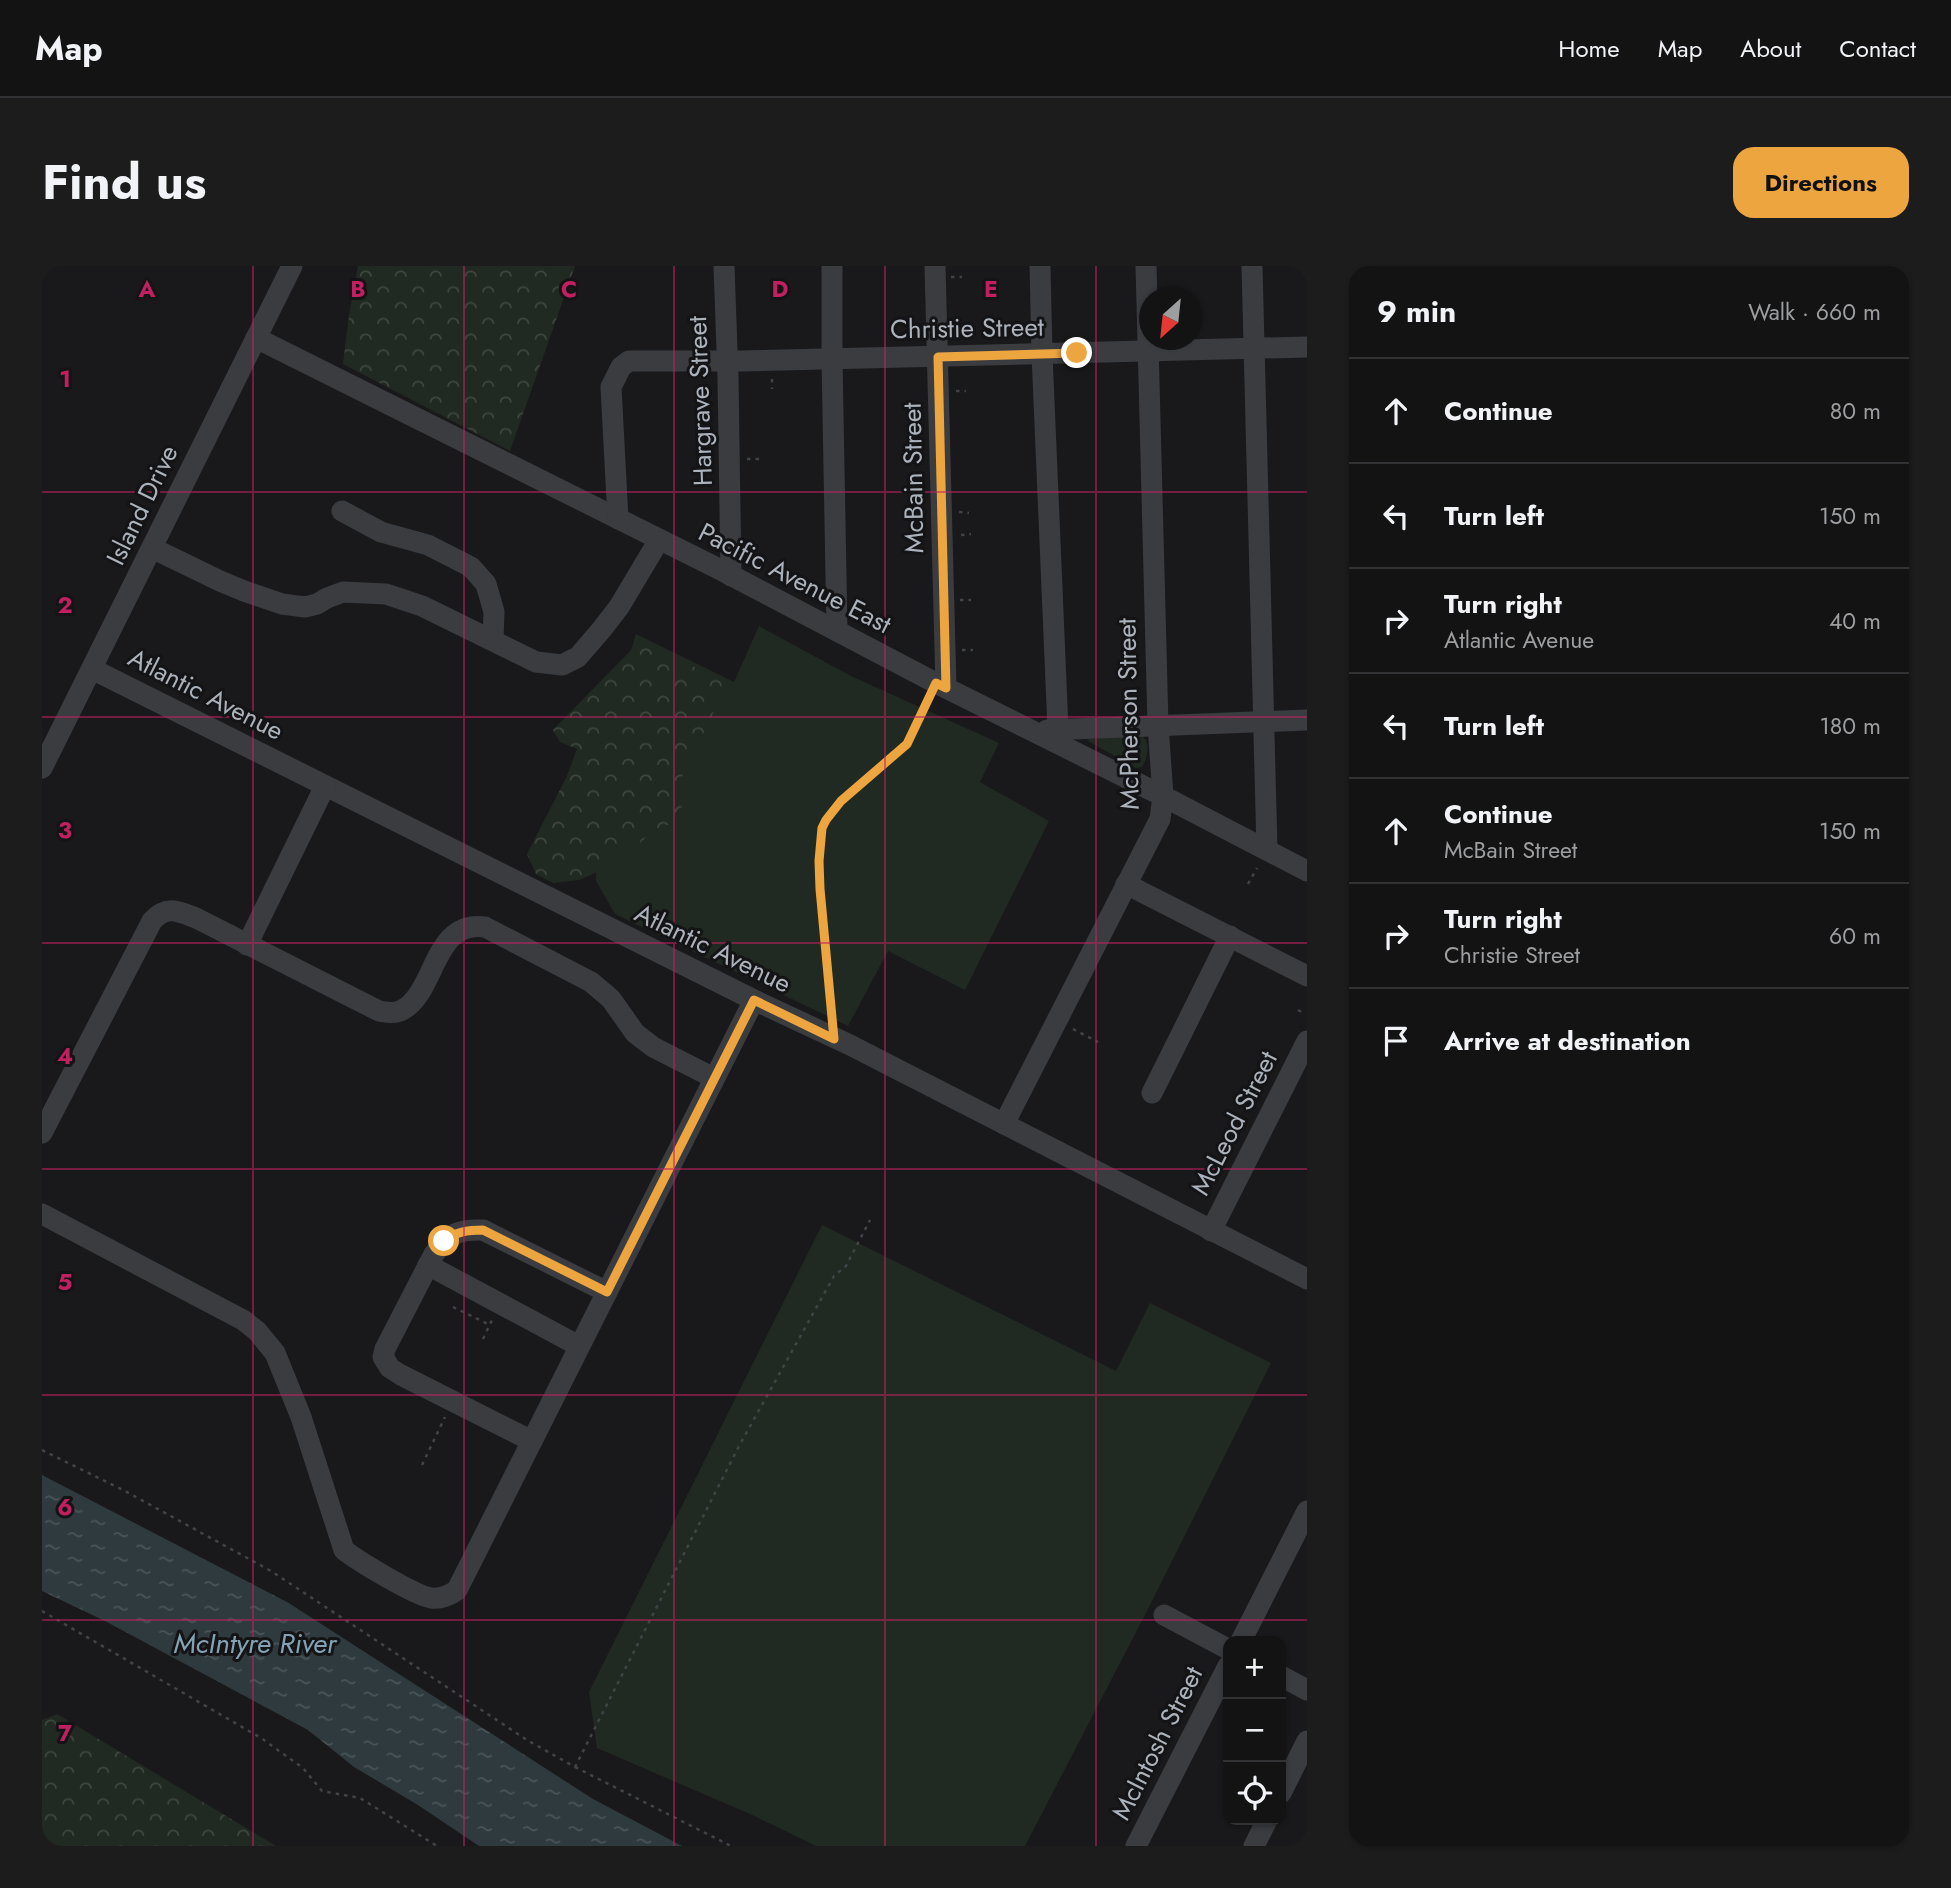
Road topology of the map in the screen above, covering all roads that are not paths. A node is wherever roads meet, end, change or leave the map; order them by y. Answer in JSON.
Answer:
{"nodes":[{"id":1,"x":292,"y":266,"type":"edge"},
{"id":2,"x":724,"y":266,"type":"edge"},
{"id":3,"x":832,"y":266,"type":"edge"},
{"id":4,"x":1040,"y":266,"type":"edge"},
{"id":5,"x":1146,"y":266,"type":"edge"},
{"id":6,"x":1252,"y":266,"type":"edge"},
{"id":7,"x":942,"y":271,"type":"edge"},
{"id":8,"x":256,"y":338,"type":"junction"},
{"id":9,"x":1307,"y":346,"type":"edge"},
{"id":10,"x":1254,"y":348,"type":"junction"},
{"id":11,"x":1148,"y":351,"type":"junction"},
{"id":12,"x":1042,"y":354,"type":"junction"},
{"id":13,"x":938,"y":357,"type":"junction"},
{"id":14,"x":832,"y":359,"type":"junction"},
{"id":15,"x":727,"y":361,"type":"junction"},
{"id":16,"x":342,"y":511,"type":"dead end"},
{"id":17,"x":618,"y":519,"type":"junction"},
{"id":18,"x":659,"y":540,"type":"junction"},
{"id":19,"x":152,"y":548,"type":"junction"},
{"id":20,"x":732,"y":576,"type":"junction"},
{"id":21,"x":837,"y":631,"type":"junction"},
{"id":22,"x":493,"y":640,"type":"junction"},
{"id":23,"x":92,"y":669,"type":"junction"},
{"id":24,"x":941,"y":685,"type":"junction"},
{"id":25,"x":1307,"y":720,"type":"edge"},
{"id":26,"x":1265,"y":721,"type":"junction"},
{"id":27,"x":1158,"y":725,"type":"junction"},
{"id":28,"x":1058,"y":729,"type":"junction"},
{"id":29,"x":1032,"y":731,"type":"junction"},
{"id":30,"x":42,"y":768,"type":"edge"},
{"id":31,"x":325,"y":786,"type":"junction"},
{"id":32,"x":1163,"y":796,"type":"junction"},
{"id":33,"x":1262,"y":859,"type":"junction"},
{"id":34,"x":1307,"y":871,"type":"edge"},
{"id":35,"x":1126,"y":884,"type":"junction"},
{"id":36,"x":1230,"y":936,"type":"junction"},
{"id":37,"x":247,"y":945,"type":"junction"},
{"id":38,"x":1307,"y":976,"type":"edge"},
{"id":39,"x":754,"y":1000,"type":"junction"},
{"id":40,"x":1307,"y":1041,"type":"edge"},
{"id":41,"x":714,"y":1078,"type":"junction"},
{"id":42,"x":1152,"y":1093,"type":"dead end"},
{"id":43,"x":1004,"y":1124,"type":"junction"},
{"id":44,"x":42,"y":1133,"type":"edge"},
{"id":45,"x":42,"y":1214,"type":"edge"},
{"id":46,"x":1211,"y":1231,"type":"junction"},
{"id":47,"x":428,"y":1265,"type":"junction"},
{"id":48,"x":1307,"y":1279,"type":"edge"},
{"id":49,"x":607,"y":1292,"type":"junction"},
{"id":50,"x":579,"y":1346,"type":"junction"},
{"id":51,"x":532,"y":1441,"type":"junction"},
{"id":52,"x":1307,"y":1511,"type":"edge"},
{"id":53,"x":1164,"y":1615,"type":"dead end"},
{"id":54,"x":1244,"y":1636,"type":"edge"},
{"id":55,"x":1223,"y":1646,"type":"edge"},
{"id":56,"x":1223,"y":1676,"type":"edge"},
{"id":57,"x":1286,"y":1679,"type":"edge"},
{"id":58,"x":1307,"y":1690,"type":"edge"},
{"id":59,"x":1307,"y":1741,"type":"edge"},
{"id":60,"x":1286,"y":1783,"type":"edge"},
{"id":61,"x":1264,"y":1825,"type":"edge"},
{"id":62,"x":1136,"y":1846,"type":"edge"},
{"id":63,"x":1254,"y":1846,"type":"edge"}],
"edges":[{"from":1,"to":8,"type":"street","name":"Island Drive"},
{"from":2,"to":15,"type":"street","name":"Hargrave Street"},
{"from":3,"to":14,"type":"street"},
{"from":4,"to":12,"type":"street"},
{"from":5,"to":11,"type":"street","name":"McPherson Street"},
{"from":6,"to":10,"type":"street"},
{"from":7,"to":13,"type":"street","name":"McBain Street"},
{"from":8,"to":17,"type":"street","name":"Pacific Avenue East"},
{"from":8,"to":19,"type":"street","name":"Island Drive"},
{"from":9,"to":10,"type":"street","name":"Christie Street"},
{"from":10,"to":11,"type":"street","name":"Christie Street"},
{"from":10,"to":26,"type":"street"},
{"from":11,"to":12,"type":"street","name":"Christie Street"},
{"from":11,"to":27,"type":"street","name":"McPherson Street"},
{"from":12,"to":13,"type":"street","name":"Christie Street"},
{"from":12,"to":28,"type":"street"},
{"from":13,"to":14,"type":"street","name":"Christie Street"},
{"from":13,"to":24,"type":"street","name":"McBain Street"},
{"from":14,"to":15,"type":"street","name":"Christie Street"},
{"from":14,"to":21,"type":"street"},
{"from":15,"to":17,"type":"street","name":"Christie Street"},
{"from":15,"to":20,"type":"street","name":"Hargrave Street"},
{"from":16,"to":22,"type":"street"},
{"from":17,"to":18,"type":"street","name":"Pacific Avenue East"},
{"from":18,"to":20,"type":"street","name":"Pacific Avenue East"},
{"from":18,"to":22,"type":"street"},
{"from":19,"to":22,"type":"street"},
{"from":19,"to":23,"type":"street","name":"Island Drive"},
{"from":20,"to":21,"type":"street","name":"Pacific Avenue East"},
{"from":21,"to":24,"type":"street","name":"Pacific Avenue East"},
{"from":23,"to":30,"type":"street","name":"Island Drive"},
{"from":23,"to":31,"type":"street","name":"Atlantic Avenue"},
{"from":24,"to":29,"type":"street","name":"Pacific Avenue East"},
{"from":25,"to":26,"type":"street"},
{"from":26,"to":27,"type":"street"},
{"from":26,"to":33,"type":"street"},
{"from":27,"to":28,"type":"street"},
{"from":27,"to":32,"type":"street","name":"McPherson Street"},
{"from":28,"to":29,"type":"street"},
{"from":29,"to":32,"type":"street","name":"Pacific Avenue East"},
{"from":31,"to":37,"type":"street"},
{"from":31,"to":39,"type":"street","name":"Atlantic Avenue"},
{"from":32,"to":33,"type":"street","name":"Pacific Avenue East"},
{"from":32,"to":35,"type":"street","name":"McPherson Street"},
{"from":33,"to":34,"type":"street","name":"Pacific Avenue East"},
{"from":35,"to":36,"type":"street"},
{"from":35,"to":43,"type":"street","name":"McPherson Street"},
{"from":36,"to":38,"type":"street"},
{"from":36,"to":42,"type":"street"},
{"from":37,"to":41,"type":"street"},
{"from":37,"to":44,"type":"street"},
{"from":39,"to":41,"type":"street"},
{"from":39,"to":43,"type":"street","name":"Atlantic Avenue"},
{"from":40,"to":46,"type":"street","name":"McLeod Street"},
{"from":41,"to":49,"type":"street"},
{"from":43,"to":46,"type":"street","name":"Atlantic Avenue"},
{"from":45,"to":51,"type":"street"},
{"from":46,"to":48,"type":"street","name":"Atlantic Avenue"},
{"from":47,"to":49,"type":"street"},
{"from":47,"to":50,"type":"street"},
{"from":47,"to":51,"type":"street"},
{"from":49,"to":50,"type":"street"},
{"from":50,"to":51,"type":"street"},
{"from":52,"to":54,"type":"street"},
{"from":53,"to":55,"type":"street"},
{"from":56,"to":62,"type":"street","name":"McIntosh Street"},
{"from":57,"to":58,"type":"street"},
{"from":59,"to":60,"type":"street"},
{"from":61,"to":63,"type":"street"}]}
